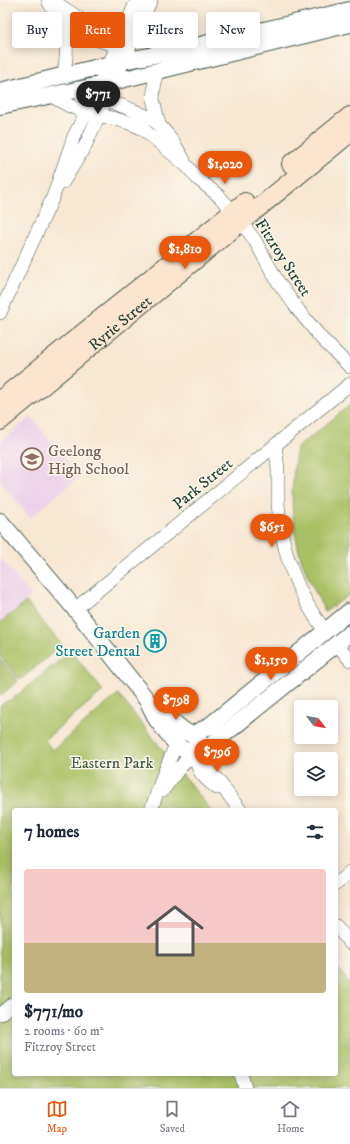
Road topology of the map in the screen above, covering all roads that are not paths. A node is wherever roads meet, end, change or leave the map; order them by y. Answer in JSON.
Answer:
{"nodes":[{"id":1,"x":48,"y":0,"type":"edge"},
{"id":2,"x":52,"y":0,"type":"edge"},
{"id":3,"x":137,"y":0,"type":"edge"},
{"id":4,"x":151,"y":0,"type":"edge"},
{"id":5,"x":350,"y":10,"type":"edge"},
{"id":6,"x":55,"y":12,"type":"edge"},
{"id":7,"x":70,"y":12,"type":"edge"},
{"id":8,"x":146,"y":12,"type":"edge"},
{"id":9,"x":62,"y":21,"type":"edge"},
{"id":10,"x":350,"y":24,"type":"edge"},
{"id":11,"x":125,"y":26,"type":"edge"},
{"id":12,"x":62,"y":28,"type":"edge"},
{"id":13,"x":133,"y":38,"type":"edge"},
{"id":14,"x":120,"y":48,"type":"edge"},
{"id":15,"x":164,"y":48,"type":"edge"},
{"id":16,"x":170,"y":52,"type":"junction"},
{"id":17,"x":119,"y":55,"type":"junction"},
{"id":18,"x":156,"y":71,"type":"junction"},
{"id":19,"x":63,"y":76,"type":"junction"},
{"id":20,"x":104,"y":90,"type":"junction"},
{"id":21,"x":0,"y":91,"type":"edge"},
{"id":22,"x":50,"y":95,"type":"junction"},
{"id":23,"x":0,"y":106,"type":"edge"},
{"id":24,"x":86,"y":112,"type":"junction"},
{"id":25,"x":99,"y":115,"type":"junction"},
{"id":26,"x":350,"y":116,"type":"edge"},
{"id":27,"x":159,"y":124,"type":"junction"},
{"id":28,"x":350,"y":133,"type":"edge"},
{"id":29,"x":188,"y":167,"type":"junction"},
{"id":30,"x":53,"y":197,"type":"junction"},
{"id":31,"x":237,"y":217,"type":"junction"},
{"id":32,"x":0,"y":313,"type":"edge"},
{"id":33,"x":350,"y":367,"type":"edge"},
{"id":34,"x":350,"y":384,"type":"edge"},
{"id":35,"x":0,"y":400,"type":"edge"},
{"id":36,"x":0,"y":421,"type":"edge"},
{"id":37,"x":275,"y":445,"type":"junction"},
{"id":38,"x":2,"y":523,"type":"edge"},
{"id":39,"x":75,"y":609,"type":"junction"},
{"id":40,"x":350,"y":611,"type":"edge"},
{"id":41,"x":325,"y":631,"type":"junction"},
{"id":42,"x":350,"y":633,"type":"edge"},
{"id":43,"x":337,"y":644,"type":"junction"},
{"id":44,"x":350,"y":660,"type":"edge"},
{"id":45,"x":268,"y":678,"type":"junction"},
{"id":46,"x":279,"y":692,"type":"junction"},
{"id":47,"x":147,"y":700,"type":"junction"},
{"id":48,"x":193,"y":734,"type":"junction"},
{"id":49,"x":176,"y":744,"type":"junction"},
{"id":50,"x":200,"y":750,"type":"junction"},
{"id":51,"x":153,"y":806,"type":"edge"},
{"id":52,"x":238,"y":808,"type":"edge"},
{"id":53,"x":350,"y":872,"type":"edge"},
{"id":54,"x":338,"y":882,"type":"edge"},
{"id":55,"x":338,"y":928,"type":"edge"},
{"id":56,"x":350,"y":943,"type":"edge"},
{"id":57,"x":12,"y":1005,"type":"edge"},
{"id":58,"x":0,"y":1014,"type":"edge"},
{"id":59,"x":242,"y":1076,"type":"edge"},
{"id":60,"x":245,"y":1088,"type":"edge"}],
"edges":[{"from":1,"to":6,"type":"street"},
{"from":2,"to":7,"type":"street"},
{"from":3,"to":11,"type":"street"},
{"from":4,"to":8,"type":"street"},
{"from":5,"to":16,"type":"street"},
{"from":9,"to":17,"type":"street"},
{"from":10,"to":18,"type":"street"},
{"from":12,"to":19,"type":"street"},
{"from":13,"to":17,"type":"street"},
{"from":14,"to":17,"type":"street"},
{"from":15,"to":16,"type":"street"},
{"from":16,"to":17,"type":"street"},
{"from":17,"to":19,"type":"street"},
{"from":17,"to":20,"type":"street"},
{"from":18,"to":20,"type":"street"},
{"from":18,"to":27,"type":"street","name":"Fitzroy Street"},
{"from":19,"to":21,"type":"street"},
{"from":20,"to":22,"type":"street"},
{"from":20,"to":24,"type":"street"},
{"from":20,"to":25,"type":"street"},
{"from":20,"to":27,"type":"street","name":"Fitzroy Street"},
{"from":22,"to":23,"type":"street"},
{"from":22,"to":24,"type":"street","name":"Fitzroy Street"},
{"from":24,"to":25,"type":"street","name":"Fitzroy Street"},
{"from":24,"to":30,"type":"street"},
{"from":25,"to":29,"type":"street","name":"Fitzroy Street"},
{"from":25,"to":30,"type":"street"},
{"from":26,"to":31,"type":"main road","name":"Ryrie Street"},
{"from":27,"to":29,"type":"street","name":"Fitzroy Street"},
{"from":28,"to":31,"type":"main road","name":"Ryrie Street"},
{"from":29,"to":31,"type":"street","name":"Fitzroy Street"},
{"from":30,"to":32,"type":"street"},
{"from":31,"to":33,"type":"street","name":"Fitzroy Street"},
{"from":31,"to":35,"type":"main road","name":"Ryrie Street"},
{"from":31,"to":36,"type":"main road","name":"Ryrie Street"},
{"from":34,"to":37,"type":"street","name":"Park Street"},
{"from":37,"to":39,"type":"street","name":"Park Street"},
{"from":37,"to":41,"type":"street"},
{"from":38,"to":39,"type":"street"},
{"from":39,"to":47,"type":"street"},
{"from":40,"to":41,"type":"street"},
{"from":41,"to":43,"type":"street"},
{"from":41,"to":45,"type":"street"},
{"from":42,"to":43,"type":"street"},
{"from":43,"to":44,"type":"street"},
{"from":43,"to":46,"type":"street"},
{"from":45,"to":46,"type":"street"},
{"from":45,"to":48,"type":"street"},
{"from":46,"to":50,"type":"street"},
{"from":47,"to":48,"type":"street"},
{"from":47,"to":49,"type":"street"},
{"from":48,"to":50,"type":"street"},
{"from":49,"to":50,"type":"street"},
{"from":49,"to":51,"type":"street"},
{"from":50,"to":51,"type":"street"},
{"from":50,"to":52,"type":"street"},
{"from":53,"to":54,"type":"street"},
{"from":55,"to":56,"type":"street"},
{"from":57,"to":58,"type":"street"},
{"from":59,"to":60,"type":"street"}]}
